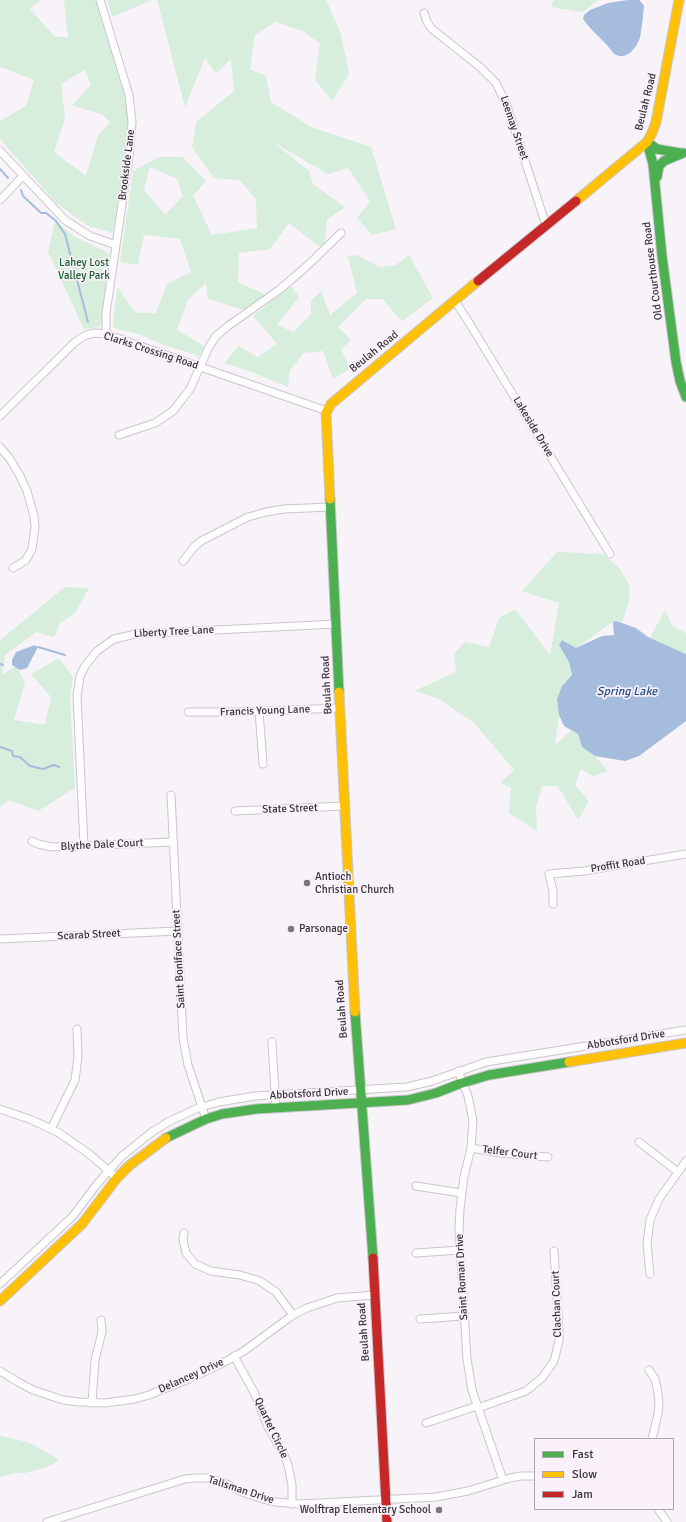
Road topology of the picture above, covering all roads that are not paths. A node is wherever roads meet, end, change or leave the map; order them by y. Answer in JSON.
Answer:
{"nodes":[{"id":1,"x":100,"y":0,"type":"edge"},
{"id":2,"x":679,"y":0,"type":"edge"},
{"id":3,"x":424,"y":13,"type":"dead end"},
{"id":4,"x":646,"y":142,"type":"junction"},
{"id":5,"x":0,"y":151,"type":"edge"},
{"id":6,"x":685,"y":153,"type":"edge"},
{"id":7,"x":23,"y":176,"type":"junction"},
{"id":8,"x":655,"y":185,"type":"junction"},
{"id":9,"x":0,"y":200,"type":"edge"},
{"id":10,"x":546,"y":224,"type":"junction"},
{"id":11,"x":341,"y":233,"type":"dead end"},
{"id":12,"x":116,"y":244,"type":"junction"},
{"id":13,"x":454,"y":301,"type":"junction"},
{"id":14,"x":106,"y":334,"type":"junction"},
{"id":15,"x":200,"y":367,"type":"junction"},
{"id":16,"x":686,"y":397,"type":"edge"},
{"id":17,"x":327,"y":411,"type":"junction"},
{"id":18,"x":0,"y":416,"type":"edge"},
{"id":19,"x":119,"y":435,"type":"dead end"},
{"id":20,"x":0,"y":447,"type":"edge"},
{"id":21,"x":330,"y":507,"type":"junction"},
{"id":22,"x":610,"y":554,"type":"dead end"},
{"id":23,"x":183,"y":561,"type":"dead end"},
{"id":24,"x":13,"y":568,"type":"dead end"},
{"id":25,"x":336,"y":624,"type":"junction"},
{"id":26,"x":341,"y":708,"type":"junction"},
{"id":27,"x":259,"y":711,"type":"junction"},
{"id":28,"x":188,"y":712,"type":"dead end"},
{"id":29,"x":263,"y":764,"type":"dead end"},
{"id":30,"x":171,"y":795,"type":"dead end"},
{"id":31,"x":344,"y":806,"type":"junction"},
{"id":32,"x":235,"y":811,"type":"dead end"},
{"id":33,"x":32,"y":841,"type":"dead end"},
{"id":34,"x":173,"y":842,"type":"junction"},
{"id":35,"x":84,"y":846,"type":"junction"},
{"id":36,"x":686,"y":854,"type":"edge"},
{"id":37,"x":553,"y":904,"type":"dead end"},
{"id":38,"x":178,"y":930,"type":"junction"},
{"id":39,"x":0,"y":939,"type":"edge"},
{"id":40,"x":77,"y":1029,"type":"dead end"},
{"id":41,"x":686,"y":1030,"type":"edge"},
{"id":42,"x":272,"y":1042,"type":"dead end"},
{"id":43,"x":686,"y":1043,"type":"edge"},
{"id":44,"x":458,"y":1071,"type":"junction"},
{"id":45,"x":463,"y":1083,"type":"junction"},
{"id":46,"x":360,"y":1090,"type":"junction"},
{"id":47,"x":275,"y":1095,"type":"junction"},
{"id":48,"x":362,"y":1103,"type":"junction"},
{"id":49,"x":202,"y":1107,"type":"junction"},
{"id":50,"x":276,"y":1108,"type":"junction"},
{"id":51,"x":0,"y":1109,"type":"edge"},
{"id":52,"x":206,"y":1119,"type":"junction"},
{"id":53,"x":51,"y":1129,"type":"junction"},
{"id":54,"x":639,"y":1142,"type":"dead end"},
{"id":55,"x":472,"y":1148,"type":"junction"},
{"id":56,"x":548,"y":1157,"type":"dead end"},
{"id":57,"x":686,"y":1161,"type":"edge"},
{"id":58,"x":109,"y":1169,"type":"junction"},
{"id":59,"x":678,"y":1172,"type":"junction"},
{"id":60,"x":117,"y":1178,"type":"junction"},
{"id":61,"x":416,"y":1186,"type":"dead end"},
{"id":62,"x":461,"y":1193,"type":"junction"},
{"id":63,"x":184,"y":1233,"type":"dead end"},
{"id":64,"x":460,"y":1250,"type":"junction"},
{"id":65,"x":554,"y":1251,"type":"dead end"},
{"id":66,"x":416,"y":1252,"type":"dead end"},
{"id":67,"x":650,"y":1274,"type":"dead end"},
{"id":68,"x":0,"y":1284,"type":"edge"},
{"id":69,"x":9,"y":1293,"type":"junction"},
{"id":70,"x":374,"y":1295,"type":"junction"},
{"id":71,"x":0,"y":1301,"type":"edge"},
{"id":72,"x":293,"y":1315,"type":"junction"},
{"id":73,"x":464,"y":1316,"type":"junction"},
{"id":74,"x":420,"y":1319,"type":"dead end"},
{"id":75,"x":101,"y":1320,"type":"dead end"},
{"id":76,"x":234,"y":1356,"type":"junction"},
{"id":77,"x":0,"y":1370,"type":"edge"},
{"id":78,"x":649,"y":1370,"type":"dead end"},
{"id":79,"x":92,"y":1403,"type":"junction"},
{"id":80,"x":478,"y":1407,"type":"junction"},
{"id":81,"x":426,"y":1423,"type":"dead end"},
{"id":82,"x":652,"y":1438,"type":"edge"},
{"id":83,"x":534,"y":1476,"type":"edge"},
{"id":84,"x":503,"y":1480,"type":"junction"},
{"id":85,"x":385,"y":1500,"type":"junction"},
{"id":86,"x":292,"y":1504,"type":"junction"},
{"id":87,"x":659,"y":1510,"type":"edge"},
{"id":88,"x":47,"y":1522,"type":"edge"},
{"id":89,"x":387,"y":1522,"type":"edge"},
{"id":90,"x":667,"y":1522,"type":"edge"}],
"edges":[{"from":1,"to":12,"type":"street","name":"Brookside Lane"},
{"from":2,"to":4,"type":"main road","name":"Beulah Road"},
{"from":3,"to":10,"type":"street","name":"Leemay Street"},
{"from":4,"to":6,"type":"main road"},
{"from":4,"to":8,"type":"main road","name":"Old Courthouse Road"},
{"from":4,"to":10,"type":"main road","name":"Beulah Road"},
{"from":5,"to":7,"type":"street"},
{"from":6,"to":8,"type":"main road"},
{"from":7,"to":9,"type":"street"},
{"from":7,"to":12,"type":"street"},
{"from":8,"to":16,"type":"main road","name":"Old Courthouse Road"},
{"from":10,"to":13,"type":"main road","name":"Beulah Road"},
{"from":11,"to":15,"type":"street"},
{"from":12,"to":14,"type":"street","name":"Brookside Lane"},
{"from":13,"to":17,"type":"main road","name":"Beulah Road"},
{"from":13,"to":22,"type":"street","name":"Lakeside Drive"},
{"from":14,"to":15,"type":"street","name":"Clarks Crossing Road"},
{"from":14,"to":18,"type":"street","name":"Clarks Crossing Road"},
{"from":15,"to":17,"type":"street","name":"Clarks Crossing Road"},
{"from":15,"to":19,"type":"street"},
{"from":17,"to":21,"type":"main road","name":"Beulah Road"},
{"from":20,"to":24,"type":"street"},
{"from":21,"to":23,"type":"street"},
{"from":21,"to":25,"type":"main road","name":"Beulah Road"},
{"from":25,"to":26,"type":"main road","name":"Beulah Road"},
{"from":25,"to":35,"type":"street","name":"Liberty Tree Lane"},
{"from":26,"to":27,"type":"street","name":"Francis Young Lane"},
{"from":26,"to":31,"type":"main road","name":"Beulah Road"},
{"from":27,"to":28,"type":"street","name":"Francis Young Lane"},
{"from":27,"to":29,"type":"street"},
{"from":30,"to":34,"type":"street","name":"Saint Boniface Street"},
{"from":31,"to":32,"type":"street","name":"State Street"},
{"from":31,"to":46,"type":"main road","name":"Beulah Road"},
{"from":33,"to":35,"type":"street","name":"Blythe Dale Court"},
{"from":34,"to":35,"type":"street","name":"Blythe Dale Court"},
{"from":34,"to":38,"type":"street","name":"Saint Boniface Street"},
{"from":36,"to":37,"type":"street","name":"Proffit Road"},
{"from":38,"to":39,"type":"street","name":"Scarab Street"},
{"from":38,"to":49,"type":"street","name":"Saint Boniface Street"},
{"from":40,"to":53,"type":"street"},
{"from":41,"to":44,"type":"street","name":"Abbotsford Drive"},
{"from":42,"to":47,"type":"street"},
{"from":43,"to":45,"type":"main road","name":"Abbotsford Drive"},
{"from":44,"to":45,"type":"street","name":"Saint Roman Drive"},
{"from":44,"to":46,"type":"street","name":"Abbotsford Drive"},
{"from":45,"to":48,"type":"main road","name":"Abbotsford Drive"},
{"from":45,"to":55,"type":"street","name":"Saint Roman Drive"},
{"from":46,"to":47,"type":"street","name":"Abbotsford Drive"},
{"from":46,"to":48,"type":"main road","name":"Beulah Road"},
{"from":47,"to":49,"type":"street","name":"Abbotsford Drive"},
{"from":47,"to":50,"type":"street"},
{"from":48,"to":50,"type":"main road","name":"Abbotsford Drive"},
{"from":48,"to":70,"type":"main road","name":"Beulah Road"},
{"from":49,"to":52,"type":"street","name":"Saint Boniface Street"},
{"from":49,"to":58,"type":"street","name":"Abbotsford Drive"},
{"from":50,"to":52,"type":"main road","name":"Abbotsford Drive"},
{"from":51,"to":53,"type":"street"},
{"from":52,"to":60,"type":"main road","name":"Abbotsford Drive"},
{"from":53,"to":58,"type":"street"},
{"from":54,"to":59,"type":"street"},
{"from":55,"to":56,"type":"street","name":"Telfer Court"},
{"from":55,"to":62,"type":"street","name":"Saint Roman Drive"},
{"from":57,"to":59,"type":"street"},
{"from":58,"to":60,"type":"street"},
{"from":58,"to":68,"type":"street","name":"Abbotsford Drive"},
{"from":59,"to":67,"type":"street"},
{"from":60,"to":69,"type":"main road","name":"Abbotsford Drive"},
{"from":61,"to":62,"type":"street"},
{"from":62,"to":64,"type":"street","name":"Saint Roman Drive"},
{"from":63,"to":72,"type":"street"},
{"from":64,"to":66,"type":"street"},
{"from":64,"to":73,"type":"street","name":"Saint Roman Drive"},
{"from":65,"to":80,"type":"street","name":"Clachan Court"},
{"from":68,"to":69,"type":"street"},
{"from":69,"to":71,"type":"main road","name":"Abbotsford Drive"},
{"from":70,"to":72,"type":"street","name":"Delancey Drive"},
{"from":70,"to":85,"type":"main road","name":"Beulah Road"},
{"from":72,"to":76,"type":"street","name":"Delancey Drive"},
{"from":73,"to":74,"type":"street"},
{"from":73,"to":80,"type":"street","name":"Saint Roman Drive"},
{"from":75,"to":79,"type":"street"},
{"from":76,"to":79,"type":"street","name":"Delancey Drive"},
{"from":76,"to":86,"type":"street","name":"Quartet Circle"},
{"from":77,"to":79,"type":"street","name":"Delancey Drive"},
{"from":78,"to":82,"type":"street"},
{"from":80,"to":81,"type":"street","name":"Clachan Court"},
{"from":80,"to":84,"type":"street","name":"Saint Roman Drive"},
{"from":83,"to":84,"type":"street","name":"Talisman Drive"},
{"from":84,"to":85,"type":"street","name":"Talisman Drive"},
{"from":85,"to":86,"type":"street","name":"Talisman Drive"},
{"from":85,"to":89,"type":"main road","name":"Beulah Road"},
{"from":86,"to":88,"type":"street","name":"Talisman Drive"},
{"from":87,"to":90,"type":"street"}]}
